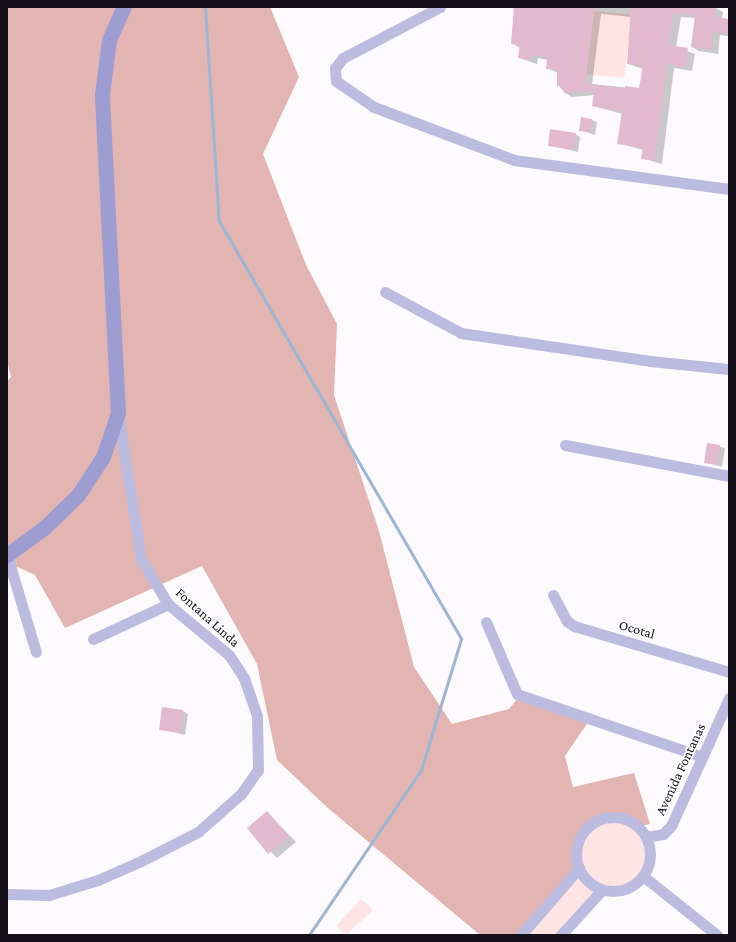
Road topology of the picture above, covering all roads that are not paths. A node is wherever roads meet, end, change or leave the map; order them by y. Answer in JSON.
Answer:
{"nodes":[{"id":1,"x":124,"y":7,"type":"edge"},
{"id":2,"x":440,"y":7,"type":"edge"},
{"id":3,"x":729,"y":189,"type":"edge"},
{"id":4,"x":385,"y":292,"type":"dead end"},
{"id":5,"x":729,"y":369,"type":"edge"},
{"id":6,"x":118,"y":413,"type":"junction"},
{"id":7,"x":564,"y":445,"type":"dead end"},
{"id":8,"x":729,"y":476,"type":"edge"},
{"id":9,"x":7,"y":555,"type":"edge"},
{"id":10,"x":553,"y":595,"type":"dead end"},
{"id":11,"x":168,"y":604,"type":"junction"},
{"id":12,"x":486,"y":622,"type":"dead end"},
{"id":13,"x":93,"y":639,"type":"dead end"},
{"id":14,"x":36,"y":652,"type":"dead end"},
{"id":15,"x":729,"y":672,"type":"edge"},
{"id":16,"x":729,"y":698,"type":"edge"},
{"id":17,"x":703,"y":757,"type":"junction"},
{"id":18,"x":646,"y":837,"type":"junction"},
{"id":19,"x":579,"y":868,"type":"junction"},
{"id":20,"x":643,"y":876,"type":"junction"},
{"id":21,"x":602,"y":890,"type":"junction"},
{"id":22,"x":7,"y":894,"type":"edge"},
{"id":23,"x":521,"y":935,"type":"edge"},
{"id":24,"x":561,"y":935,"type":"edge"},
{"id":25,"x":717,"y":935,"type":"edge"}],
"edges":[{"from":1,"to":6,"type":"main road"},
{"from":2,"to":3,"type":"street"},
{"from":4,"to":5,"type":"street"},
{"from":6,"to":9,"type":"main road"},
{"from":6,"to":11,"type":"street","name":"Fontana Linda"},
{"from":7,"to":8,"type":"street"},
{"from":9,"to":14,"type":"street"},
{"from":10,"to":15,"type":"street","name":"Ocotal"},
{"from":11,"to":13,"type":"street"},
{"from":11,"to":22,"type":"street","name":"Fontana Linda"},
{"from":12,"to":17,"type":"street"},
{"from":16,"to":17,"type":"street","name":"Avenida Fontanas"},
{"from":17,"to":18,"type":"street","name":"Avenida Fontanas"},
{"from":18,"to":19,"type":"street"},
{"from":18,"to":20,"type":"street"},
{"from":19,"to":21,"type":"street"},
{"from":19,"to":23,"type":"street"},
{"from":20,"to":21,"type":"street"},
{"from":20,"to":25,"type":"street"},
{"from":21,"to":24,"type":"street"}]}
